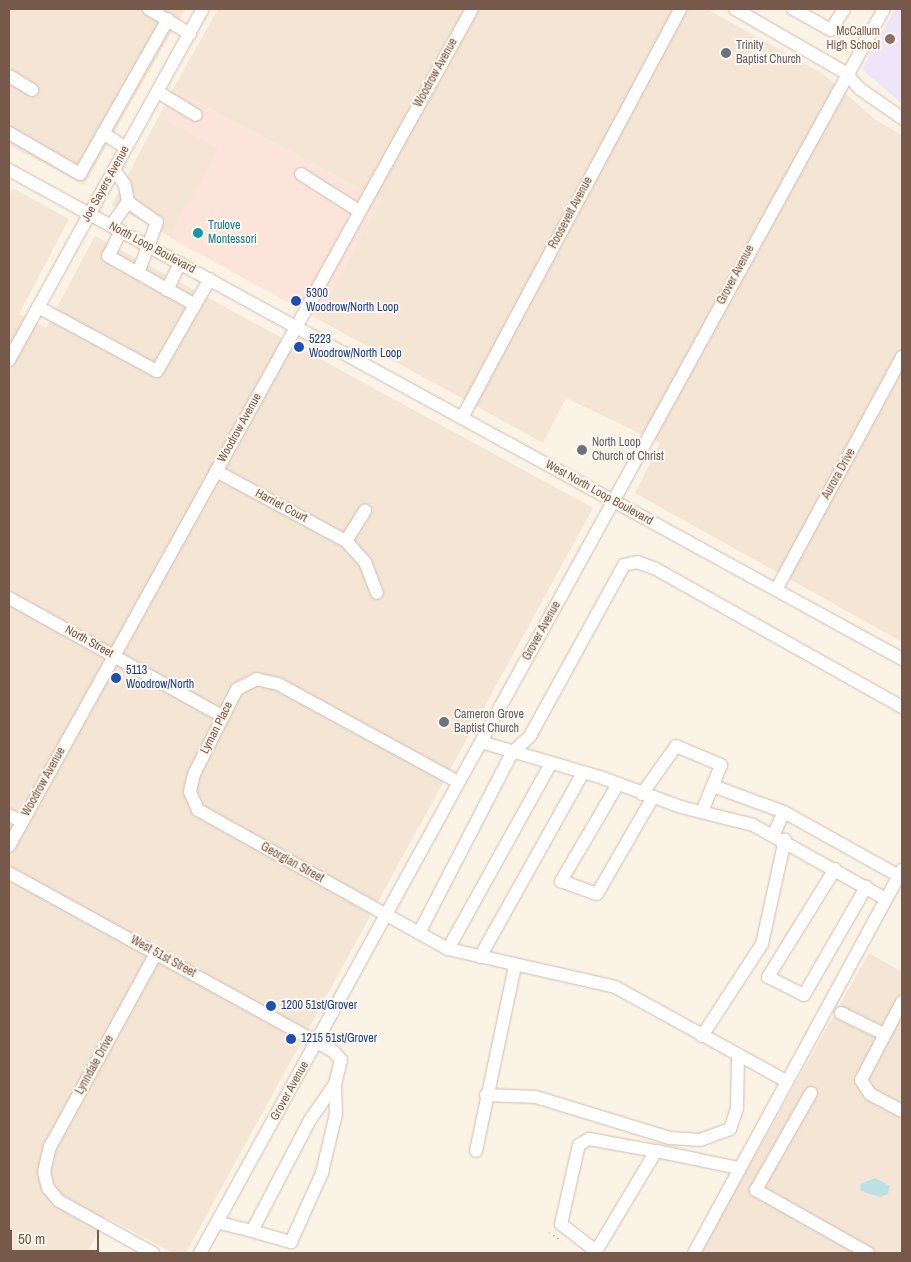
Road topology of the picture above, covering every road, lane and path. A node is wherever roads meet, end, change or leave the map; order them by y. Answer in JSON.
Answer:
{"nodes":[{"id":1,"x":149,"y":9,"type":"edge"},
{"id":2,"x":204,"y":9,"type":"edge"},
{"id":3,"x":472,"y":9,"type":"edge"},
{"id":4,"x":680,"y":9,"type":"edge"},
{"id":5,"x":736,"y":9,"type":"edge"},
{"id":6,"x":792,"y":9,"type":"edge"},
{"id":7,"x":844,"y":9,"type":"edge"},
{"id":8,"x":884,"y":9,"type":"edge"},
{"id":9,"x":168,"y":19,"type":"junction"},
{"id":10,"x":190,"y":34,"type":"junction"},
{"id":11,"x":846,"y":73,"type":"junction"},
{"id":12,"x":9,"y":76,"type":"edge"},
{"id":13,"x":32,"y":90,"type":"dead end"},
{"id":14,"x":158,"y":92,"type":"junction"},
{"id":15,"x":196,"y":115,"type":"dead end"},
{"id":16,"x":902,"y":118,"type":"edge"},
{"id":17,"x":9,"y":133,"type":"edge"},
{"id":18,"x":103,"y":133,"type":"junction"},
{"id":19,"x":126,"y":148,"type":"junction"},
{"id":20,"x":9,"y":170,"type":"edge"},
{"id":21,"x":114,"y":170,"type":"junction"},
{"id":22,"x":301,"y":174,"type":"dead end"},
{"id":23,"x":128,"y":202,"type":"junction"},
{"id":24,"x":359,"y":211,"type":"junction"},
{"id":25,"x":90,"y":214,"type":"junction"},
{"id":26,"x":116,"y":228,"type":"junction"},
{"id":27,"x":150,"y":247,"type":"junction"},
{"id":28,"x":180,"y":263,"type":"junction"},
{"id":29,"x":138,"y":273,"type":"junction"},
{"id":30,"x":210,"y":279,"type":"junction"},
{"id":31,"x":167,"y":290,"type":"junction"},
{"id":32,"x":195,"y":305,"type":"junction"},
{"id":33,"x":38,"y":307,"type":"junction"},
{"id":34,"x":296,"y":326,"type":"junction"},
{"id":35,"x":902,"y":357,"type":"edge"},
{"id":36,"x":9,"y":360,"type":"edge"},
{"id":37,"x":462,"y":418,"type":"junction"},
{"id":38,"x":216,"y":471,"type":"junction"},
{"id":39,"x":614,"y":501,"type":"junction"},
{"id":40,"x":365,"y":510,"type":"dead end"},
{"id":41,"x":346,"y":542,"type":"junction"},
{"id":42,"x":776,"y":590,"type":"junction"},
{"id":43,"x":377,"y":592,"type":"dead end"},
{"id":44,"x":9,"y":598,"type":"edge"},
{"id":45,"x":114,"y":656,"type":"junction"},
{"id":46,"x":902,"y":659,"type":"edge"},
{"id":47,"x":902,"y":706,"type":"edge"},
{"id":48,"x":222,"y":716,"type":"junction"},
{"id":49,"x":480,"y":742,"type":"junction"},
{"id":50,"x":512,"y":753,"type":"junction"},
{"id":51,"x":550,"y":765,"type":"junction"},
{"id":52,"x":584,"y":773,"type":"junction"},
{"id":53,"x":458,"y":782,"type":"junction"},
{"id":54,"x":618,"y":784,"type":"junction"},
{"id":55,"x":713,"y":786,"type":"junction"},
{"id":56,"x":647,"y":796,"type":"junction"},
{"id":57,"x":198,"y":810,"type":"joint"},
{"id":58,"x":702,"y":812,"type":"junction"},
{"id":59,"x":784,"y":812,"type":"junction"},
{"id":60,"x":9,"y":815,"type":"edge"},
{"id":61,"x":22,"y":822,"type":"junction"},
{"id":62,"x":779,"y":837,"type":"junction"},
{"id":63,"x":9,"y":846,"type":"edge"},
{"id":64,"x":835,"y":868,"type":"junction"},
{"id":65,"x":9,"y":873,"type":"edge"},
{"id":66,"x":901,"y":873,"type":"edge"},
{"id":67,"x":866,"y":887,"type":"junction"},
{"id":68,"x":886,"y":899,"type":"junction"},
{"id":69,"x":386,"y":916,"type":"junction"},
{"id":70,"x":419,"y":933,"type":"junction"},
{"id":71,"x":448,"y":949,"type":"junction"},
{"id":72,"x":156,"y":953,"type":"junction"},
{"id":73,"x":480,"y":957,"type":"junction"},
{"id":74,"x":514,"y":966,"type":"junction"},
{"id":75,"x":902,"y":1002,"type":"edge"},
{"id":76,"x":841,"y":1013,"type":"dead end"},
{"id":77,"x":884,"y":1034,"type":"junction"},
{"id":78,"x":702,"y":1036,"type":"junction"},
{"id":79,"x":316,"y":1042,"type":"junction"},
{"id":80,"x":738,"y":1055,"type":"junction"},
{"id":81,"x":786,"y":1081,"type":"junction"},
{"id":82,"x":335,"y":1084,"type":"junction"},
{"id":83,"x":811,"y":1093,"type":"dead end"},
{"id":84,"x":486,"y":1095,"type":"junction"},
{"id":85,"x":902,"y":1111,"type":"edge"},
{"id":86,"x":476,"y":1151,"type":"dead end"},
{"id":87,"x":656,"y":1151,"type":"junction"},
{"id":88,"x":739,"y":1168,"type":"junction"},
{"id":89,"x":217,"y":1222,"type":"junction"},
{"id":90,"x":252,"y":1231,"type":"junction"},
{"id":91,"x":600,"y":1251,"type":"edge"},
{"id":92,"x":153,"y":1253,"type":"edge"},
{"id":93,"x":200,"y":1253,"type":"edge"},
{"id":94,"x":694,"y":1253,"type":"edge"},
{"id":95,"x":868,"y":1253,"type":"edge"}],
"edges":[{"from":1,"to":9,"type":"street"},
{"from":2,"to":10,"type":"street","name":"Joe Sayers Avenue"},
{"from":3,"to":24,"type":"street","name":"Woodrow Avenue"},
{"from":4,"to":37,"type":"street","name":"Roosevelt Avenue"},
{"from":5,"to":11,"type":"street"},
{"from":6,"to":7,"type":"street"},
{"from":8,"to":11,"type":"street","name":"Grover Avenue"},
{"from":9,"to":10,"type":"street"},
{"from":9,"to":18,"type":"street"},
{"from":10,"to":14,"type":"street","name":"Joe Sayers Avenue"},
{"from":11,"to":16,"type":"street"},
{"from":11,"to":39,"type":"street","name":"Grover Avenue"},
{"from":12,"to":13,"type":"street"},
{"from":14,"to":15,"type":"street"},
{"from":14,"to":19,"type":"street","name":"Joe Sayers Avenue"},
{"from":17,"to":18,"type":"street"},
{"from":18,"to":19,"type":"street"},
{"from":19,"to":21,"type":"street","name":"Joe Sayers Avenue"},
{"from":20,"to":25,"type":"street","name":"North Loop Boulevard"},
{"from":21,"to":23,"type":"street"},
{"from":21,"to":25,"type":"street","name":"Joe Sayers Avenue"},
{"from":22,"to":24,"type":"street"},
{"from":23,"to":26,"type":"street"},
{"from":23,"to":27,"type":"street"},
{"from":24,"to":34,"type":"street","name":"Woodrow Avenue"},
{"from":25,"to":26,"type":"street","name":"North Loop Boulevard"},
{"from":25,"to":33,"type":"street","name":"Joe Sayers Avenue"},
{"from":26,"to":27,"type":"street","name":"North Loop Boulevard"},
{"from":26,"to":29,"type":"street"},
{"from":27,"to":28,"type":"street","name":"North Loop Boulevard"},
{"from":27,"to":29,"type":"street"},
{"from":28,"to":30,"type":"street","name":"North Loop Boulevard"},
{"from":28,"to":31,"type":"street"},
{"from":29,"to":31,"type":"street"},
{"from":30,"to":32,"type":"street"},
{"from":30,"to":34,"type":"street","name":"North Loop Boulevard"},
{"from":31,"to":32,"type":"street"},
{"from":32,"to":33,"type":"street"},
{"from":33,"to":36,"type":"street","name":"Joe Sayers Avenue"},
{"from":34,"to":37,"type":"street","name":"West North Loop Boulevard"},
{"from":34,"to":38,"type":"street","name":"Woodrow Avenue"},
{"from":35,"to":42,"type":"street","name":"Aurora Drive"},
{"from":37,"to":39,"type":"street","name":"West North Loop Boulevard"},
{"from":38,"to":41,"type":"street","name":"Harriet Court"},
{"from":38,"to":45,"type":"street","name":"Woodrow Avenue"},
{"from":39,"to":42,"type":"street","name":"West North Loop Boulevard"},
{"from":39,"to":49,"type":"street","name":"Grover Avenue"},
{"from":40,"to":41,"type":"street"},
{"from":41,"to":43,"type":"street","name":"Harriet Court"},
{"from":42,"to":46,"type":"street","name":"West North Loop Boulevard"},
{"from":44,"to":45,"type":"street","name":"North Street"},
{"from":45,"to":48,"type":"street","name":"North Street"},
{"from":45,"to":61,"type":"street","name":"Woodrow Avenue"},
{"from":47,"to":50,"type":"street"},
{"from":48,"to":53,"type":"street","name":"Lyman Place"},
{"from":48,"to":57,"type":"street","name":"Lyman Place"},
{"from":49,"to":50,"type":"street"},
{"from":49,"to":53,"type":"street","name":"Grover Avenue"},
{"from":50,"to":51,"type":"street"},
{"from":50,"to":70,"type":"street"},
{"from":51,"to":52,"type":"street"},
{"from":51,"to":71,"type":"street"},
{"from":52,"to":54,"type":"street"},
{"from":52,"to":73,"type":"street"},
{"from":53,"to":69,"type":"street","name":"Grover Avenue"},
{"from":54,"to":56,"type":"street"},
{"from":54,"to":56,"type":"street"},
{"from":55,"to":56,"type":"street"},
{"from":55,"to":58,"type":"street"},
{"from":55,"to":59,"type":"street"},
{"from":56,"to":58,"type":"street"},
{"from":57,"to":69,"type":"street","name":"Georgian Street"},
{"from":58,"to":62,"type":"street"},
{"from":59,"to":62,"type":"street"},
{"from":59,"to":66,"type":"street"},
{"from":60,"to":61,"type":"street"},
{"from":61,"to":63,"type":"street","name":"Woodrow Avenue"},
{"from":62,"to":64,"type":"street"},
{"from":62,"to":78,"type":"street"},
{"from":64,"to":67,"type":"street"},
{"from":64,"to":67,"type":"street"},
{"from":65,"to":72,"type":"street","name":"West 51st Street"},
{"from":66,"to":68,"type":"street"},
{"from":67,"to":68,"type":"street"},
{"from":68,"to":81,"type":"street"},
{"from":69,"to":70,"type":"street","name":"Georgian Street"},
{"from":69,"to":79,"type":"street","name":"Grover Avenue"},
{"from":70,"to":71,"type":"street","name":"Georgian Street"},
{"from":71,"to":73,"type":"street","name":"Georgian Street"},
{"from":72,"to":79,"type":"street","name":"West 51st Street"},
{"from":72,"to":92,"type":"street","name":"Lynndale Drive"},
{"from":73,"to":74,"type":"street","name":"Georgian Street"},
{"from":74,"to":78,"type":"street","name":"Georgian Street"},
{"from":74,"to":84,"type":"street"},
{"from":75,"to":77,"type":"street"},
{"from":76,"to":77,"type":"street"},
{"from":77,"to":85,"type":"street"},
{"from":78,"to":80,"type":"street","name":"Georgian Street"},
{"from":79,"to":82,"type":"street","name":"West 51st Street"},
{"from":79,"to":89,"type":"street","name":"Grover Avenue"},
{"from":80,"to":81,"type":"street","name":"Georgian Street"},
{"from":80,"to":84,"type":"street"},
{"from":81,"to":88,"type":"street"},
{"from":82,"to":90,"type":"street"},
{"from":82,"to":90,"type":"street"},
{"from":83,"to":95,"type":"street"},
{"from":84,"to":86,"type":"street"},
{"from":87,"to":88,"type":"street"},
{"from":87,"to":91,"type":"street"},
{"from":87,"to":91,"type":"street"},
{"from":88,"to":94,"type":"street"},
{"from":89,"to":90,"type":"street"},
{"from":89,"to":93,"type":"street","name":"Grover Avenue"}]}
